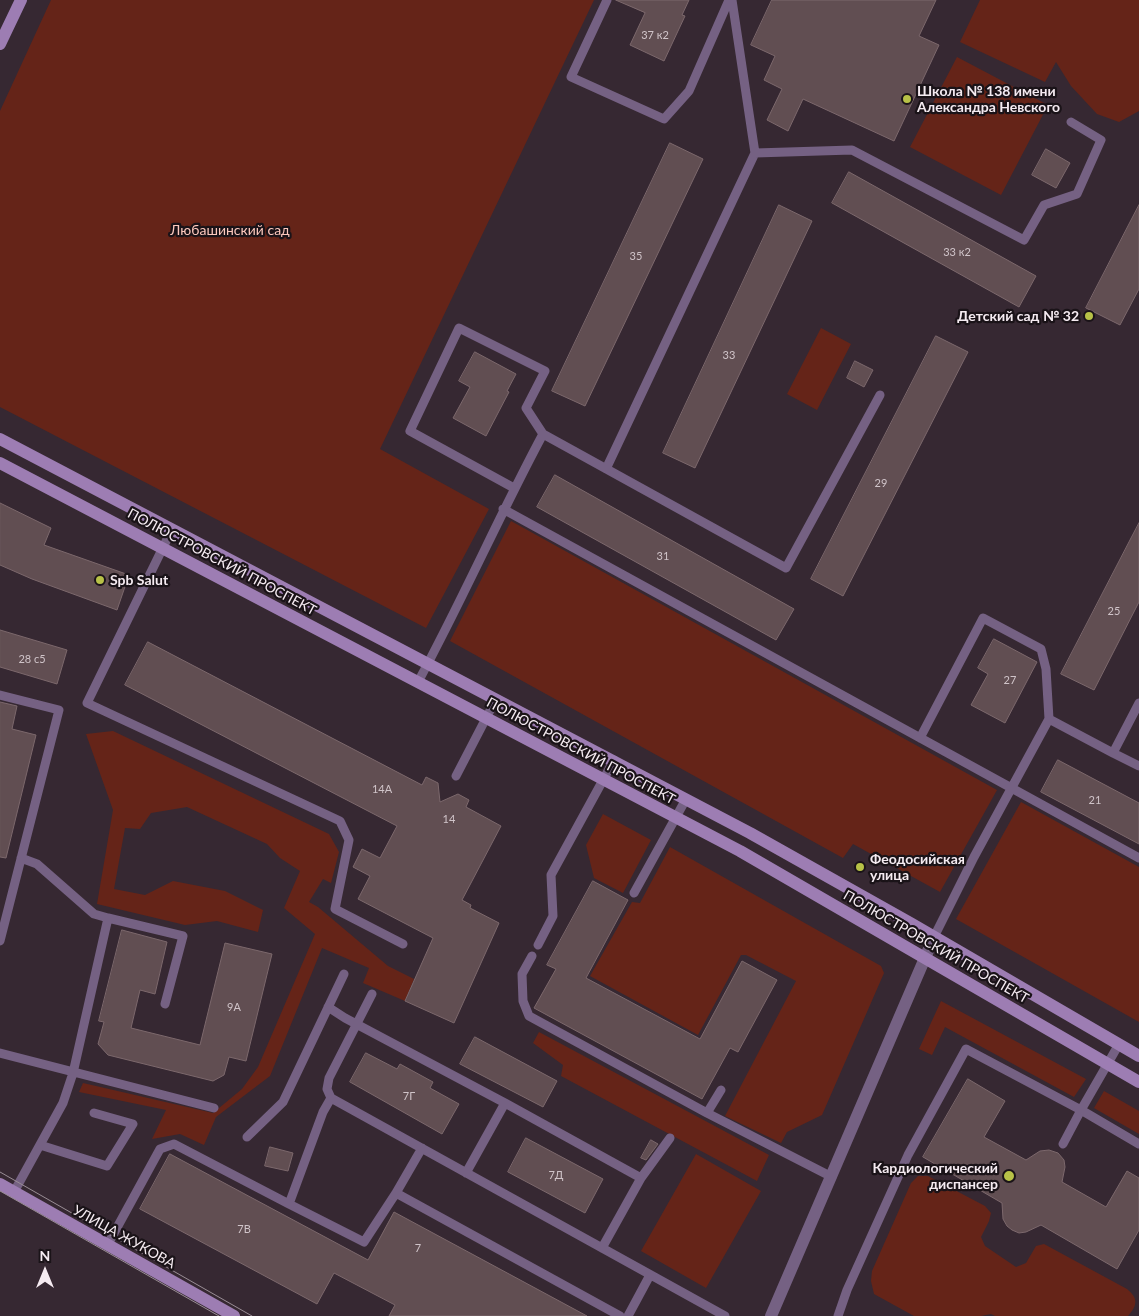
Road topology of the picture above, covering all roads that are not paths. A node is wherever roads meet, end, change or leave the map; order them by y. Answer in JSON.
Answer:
{"nodes":[{"id":1,"x":21,"y":0,"type":"edge"},
{"id":2,"x":608,"y":0,"type":"edge"},
{"id":3,"x":731,"y":0,"type":"edge"},
{"id":4,"x":0,"y":44,"type":"edge"},
{"id":5,"x":1071,"y":122,"type":"dead end"},
{"id":6,"x":755,"y":153,"type":"junction"},
{"id":7,"x":880,"y":395,"type":"dead end"},
{"id":8,"x":543,"y":434,"type":"junction"},
{"id":9,"x":0,"y":439,"type":"edge"},
{"id":10,"x":0,"y":463,"type":"edge"},
{"id":11,"x":606,"y":469,"type":"junction"},
{"id":12,"x":514,"y":488,"type":"junction"},
{"id":13,"x":504,"y":509,"type":"junction"},
{"id":14,"x":172,"y":529,"type":"junction"},
{"id":15,"x":162,"y":547,"type":"junction"},
{"id":16,"x":428,"y":663,"type":"junction"},
{"id":17,"x":418,"y":682,"type":"junction"},
{"id":18,"x":0,"y":694,"type":"edge"},
{"id":19,"x":496,"y":699,"type":"junction"},
{"id":20,"x":1139,"y":703,"type":"edge"},
{"id":21,"x":486,"y":718,"type":"junction"},
{"id":22,"x":1048,"y":719,"type":"junction"},
{"id":23,"x":920,"y":738,"type":"junction"},
{"id":24,"x":1113,"y":752,"type":"junction"},
{"id":25,"x":614,"y":760,"type":"junction"},
{"id":26,"x":1139,"y":766,"type":"edge"},
{"id":27,"x":456,"y":776,"type":"dead end"},
{"id":28,"x":603,"y":780,"type":"junction"},
{"id":29,"x":1012,"y":788,"type":"junction"},
{"id":30,"x":686,"y":799,"type":"junction"},
{"id":31,"x":676,"y":818,"type":"junction"},
{"id":32,"x":21,"y":858,"type":"junction"},
{"id":33,"x":1139,"y":858,"type":"edge"},
{"id":34,"x":634,"y":893,"type":"dead end"},
{"id":35,"x":108,"y":918,"type":"junction"},
{"id":36,"x":934,"y":937,"type":"junction"},
{"id":37,"x":0,"y":941,"type":"edge"},
{"id":38,"x":403,"y":944,"type":"dead end"},
{"id":39,"x":538,"y":945,"type":"dead end"},
{"id":40,"x":532,"y":956,"type":"dead end"},
{"id":41,"x":926,"y":958,"type":"junction"},
{"id":42,"x":344,"y":974,"type":"dead end"},
{"id":43,"x":372,"y":994,"type":"dead end"},
{"id":44,"x":165,"y":1004,"type":"dead end"},
{"id":45,"x":328,"y":1008,"type":"junction"},
{"id":46,"x":357,"y":1024,"type":"junction"},
{"id":47,"x":1119,"y":1044,"type":"junction"},
{"id":48,"x":0,"y":1053,"type":"edge"},
{"id":49,"x":1139,"y":1056,"type":"edge"},
{"id":50,"x":1108,"y":1064,"type":"junction"},
{"id":51,"x":73,"y":1073,"type":"junction"},
{"id":52,"x":1139,"y":1082,"type":"edge"},
{"id":53,"x":721,"y":1090,"type":"dead end"},
{"id":54,"x":331,"y":1098,"type":"junction"},
{"id":55,"x":505,"y":1103,"type":"junction"},
{"id":56,"x":214,"y":1108,"type":"dead end"},
{"id":57,"x":1081,"y":1110,"type":"junction"},
{"id":58,"x":94,"y":1113,"type":"dead end"},
{"id":59,"x":707,"y":1113,"type":"junction"},
{"id":60,"x":247,"y":1137,"type":"dead end"},
{"id":61,"x":670,"y":1138,"type":"dead end"},
{"id":62,"x":1063,"y":1144,"type":"dead end"},
{"id":63,"x":1139,"y":1144,"type":"edge"},
{"id":64,"x":40,"y":1145,"type":"junction"},
{"id":65,"x":422,"y":1148,"type":"junction"},
{"id":66,"x":466,"y":1173,"type":"junction"},
{"id":67,"x":832,"y":1177,"type":"junction"},
{"id":68,"x":641,"y":1178,"type":"junction"},
{"id":69,"x":0,"y":1184,"type":"edge"},
{"id":70,"x":14,"y":1192,"type":"junction"},
{"id":71,"x":396,"y":1193,"type":"junction"},
{"id":72,"x":290,"y":1204,"type":"junction"},
{"id":73,"x":108,"y":1244,"type":"junction"},
{"id":74,"x":602,"y":1248,"type":"junction"},
{"id":75,"x":650,"y":1275,"type":"junction"},
{"id":76,"x":234,"y":1316,"type":"edge"},
{"id":77,"x":620,"y":1316,"type":"edge"},
{"id":78,"x":628,"y":1316,"type":"edge"},
{"id":79,"x":725,"y":1316,"type":"edge"},
{"id":80,"x":771,"y":1316,"type":"edge"},
{"id":81,"x":838,"y":1316,"type":"edge"}],
"edges":[{"from":1,"to":4,"type":"main road"},
{"from":2,"to":3,"type":"lane"},
{"from":3,"to":6,"type":"lane"},
{"from":5,"to":6,"type":"lane"},
{"from":6,"to":11,"type":"lane"},
{"from":7,"to":11,"type":"lane"},
{"from":8,"to":11,"type":"lane"},
{"from":8,"to":12,"type":"lane"},
{"from":8,"to":12,"type":"lane"},
{"from":9,"to":14,"type":"main road","name":"ПОЛЮСТРОВСКИЙ ПРОСПЕКТ"},
{"from":10,"to":15,"type":"main road","name":"ПОЛЮСТРОВСКИЙ ПРОСПЕКТ"},
{"from":12,"to":13,"type":"lane"},
{"from":13,"to":16,"type":"lane"},
{"from":13,"to":23,"type":"lane"},
{"from":14,"to":15,"type":"lane"},
{"from":14,"to":16,"type":"main road","name":"ПОЛЮСТРОВСКИЙ ПРОСПЕКТ"},
{"from":15,"to":17,"type":"main road","name":"ПОЛЮСТРОВСКИЙ ПРОСПЕКТ"},
{"from":15,"to":38,"type":"lane"},
{"from":16,"to":17,"type":"lane"},
{"from":16,"to":19,"type":"main road","name":"ПОЛЮСТРОВСКИЙ ПРОСПЕКТ"},
{"from":17,"to":21,"type":"main road","name":"ПОЛЮСТРОВСКИЙ ПРОСПЕКТ"},
{"from":18,"to":32,"type":"lane"},
{"from":19,"to":21,"type":"lane"},
{"from":19,"to":25,"type":"main road","name":"ПОЛЮСТРОВСКИЙ ПРОСПЕКТ"},
{"from":20,"to":24,"type":"lane"},
{"from":21,"to":27,"type":"lane"},
{"from":21,"to":28,"type":"main road","name":"ПОЛЮСТРОВСКИЙ ПРОСПЕКТ"},
{"from":22,"to":23,"type":"lane"},
{"from":22,"to":24,"type":"lane"},
{"from":22,"to":29,"type":"lane"},
{"from":23,"to":29,"type":"lane"},
{"from":24,"to":26,"type":"lane"},
{"from":25,"to":28,"type":"lane"},
{"from":25,"to":30,"type":"main road","name":"ПОЛЮСТРОВСКИЙ ПРОСПЕКТ"},
{"from":28,"to":31,"type":"main road","name":"ПОЛЮСТРОВСКИЙ ПРОСПЕКТ"},
{"from":28,"to":39,"type":"lane"},
{"from":29,"to":33,"type":"lane"},
{"from":29,"to":36,"type":"lane"},
{"from":30,"to":31,"type":"lane"},
{"from":30,"to":36,"type":"main road","name":"ПОЛЮСТРОВСКИЙ ПРОСПЕКТ"},
{"from":31,"to":34,"type":"lane"},
{"from":31,"to":41,"type":"main road","name":"ПОЛЮСТРОВСКИЙ ПРОСПЕКТ"},
{"from":32,"to":35,"type":"lane"},
{"from":32,"to":37,"type":"lane"},
{"from":35,"to":44,"type":"lane"},
{"from":35,"to":51,"type":"lane"},
{"from":36,"to":41,"type":"street"},
{"from":36,"to":47,"type":"main road","name":"ПОЛЮСТРОВСКИЙ ПРОСПЕКТ"},
{"from":40,"to":59,"type":"lane"},
{"from":41,"to":50,"type":"main road","name":"ПОЛЮСТРОВСКИЙ ПРОСПЕКТ"},
{"from":41,"to":67,"type":"street"},
{"from":42,"to":45,"type":"lane"},
{"from":43,"to":46,"type":"lane"},
{"from":45,"to":46,"type":"lane"},
{"from":45,"to":60,"type":"lane"},
{"from":46,"to":54,"type":"lane"},
{"from":46,"to":55,"type":"lane"},
{"from":47,"to":49,"type":"main road","name":"ПОЛЮСТРОВСКИЙ ПРОСПЕКТ"},
{"from":47,"to":50,"type":"lane"},
{"from":48,"to":51,"type":"lane"},
{"from":50,"to":52,"type":"main road","name":"ПОЛЮСТРОВСКИЙ ПРОСПЕКТ"},
{"from":50,"to":57,"type":"lane"},
{"from":51,"to":56,"type":"lane"},
{"from":51,"to":64,"type":"lane"},
{"from":53,"to":59,"type":"lane"},
{"from":54,"to":65,"type":"lane"},
{"from":54,"to":72,"type":"lane"},
{"from":55,"to":66,"type":"lane"},
{"from":55,"to":68,"type":"lane"},
{"from":57,"to":62,"type":"lane"},
{"from":57,"to":63,"type":"lane"},
{"from":57,"to":81,"type":"lane"},
{"from":58,"to":64,"type":"lane"},
{"from":59,"to":67,"type":"lane"},
{"from":61,"to":68,"type":"lane"},
{"from":64,"to":70,"type":"lane"},
{"from":65,"to":66,"type":"lane"},
{"from":65,"to":71,"type":"lane"},
{"from":66,"to":74,"type":"lane"},
{"from":67,"to":80,"type":"street"},
{"from":68,"to":74,"type":"lane"},
{"from":69,"to":70,"type":"main road","name":"УЛИЦА ЖУКОВА"},
{"from":70,"to":73,"type":"main road","name":"УЛИЦА ЖУКОВА"},
{"from":71,"to":72,"type":"lane"},
{"from":71,"to":77,"type":"lane"},
{"from":72,"to":73,"type":"lane"},
{"from":73,"to":76,"type":"main road","name":"УЛИЦА ЖУКОВА"},
{"from":74,"to":75,"type":"lane"},
{"from":75,"to":78,"type":"lane"},
{"from":75,"to":79,"type":"lane"}]}
